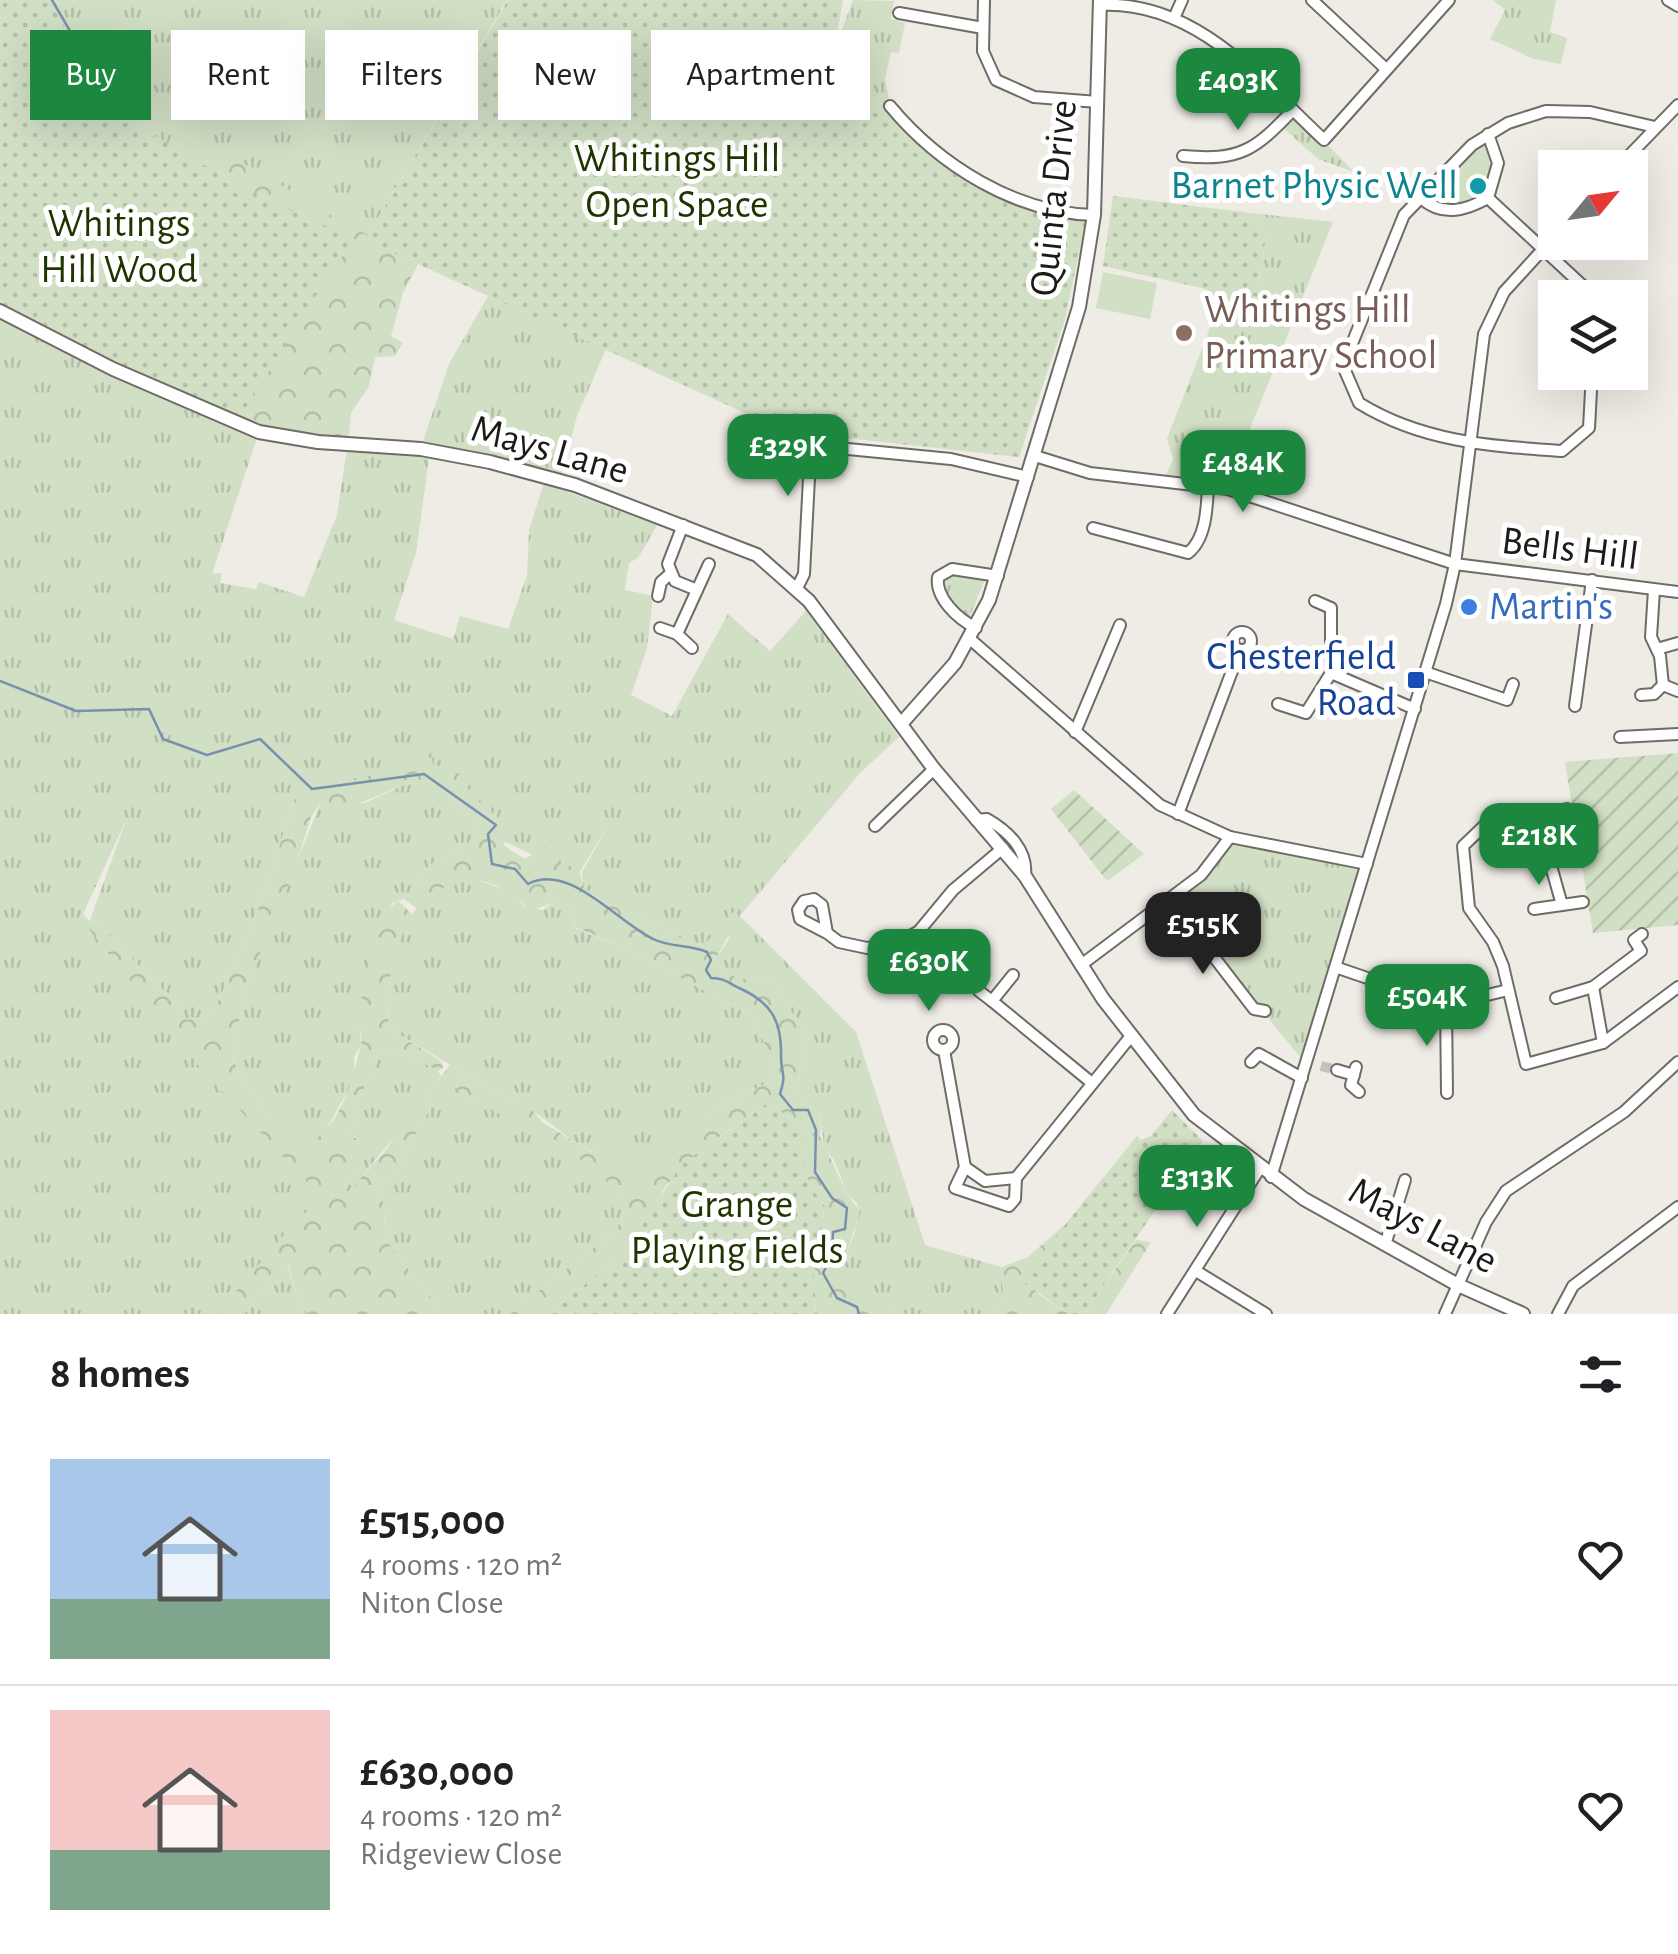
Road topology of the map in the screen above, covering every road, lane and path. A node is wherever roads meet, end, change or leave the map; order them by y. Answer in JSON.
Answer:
{"nodes":[{"id":1,"x":984,"y":0,"type":"edge"},
{"id":2,"x":1182,"y":0,"type":"edge"},
{"id":3,"x":1449,"y":0,"type":"edge"},
{"id":4,"x":1668,"y":0,"type":"edge"},
{"id":5,"x":1314,"y":1,"type":"edge"},
{"id":6,"x":1134,"y":2,"type":"edge"},
{"id":7,"x":1100,"y":3,"type":"edge"},
{"id":8,"x":1678,"y":6,"type":"edge"},
{"id":9,"x":899,"y":13,"type":"dead end"},
{"id":10,"x":1176,"y":16,"type":"junction"},
{"id":11,"x":983,"y":28,"type":"junction"},
{"id":12,"x":1386,"y":69,"type":"junction"},
{"id":13,"x":1098,"y":102,"type":"junction"},
{"id":14,"x":890,"y":106,"type":"dead end"},
{"id":15,"x":1678,"y":106,"type":"edge"},
{"id":16,"x":1292,"y":110,"type":"junction"},
{"id":17,"x":1655,"y":127,"type":"junction"},
{"id":18,"x":1488,"y":134,"type":"junction"},
{"id":19,"x":1634,"y":150,"type":"edge"},
{"id":20,"x":1183,"y":156,"type":"dead end"},
{"id":21,"x":1421,"y":198,"type":"junction"},
{"id":22,"x":1488,"y":198,"type":"junction"},
{"id":23,"x":1094,"y":216,"type":"junction"},
{"id":24,"x":1538,"y":244,"type":"edge"},
{"id":25,"x":1538,"y":255,"type":"edge"},
{"id":26,"x":1555,"y":260,"type":"edge"},
{"id":27,"x":1577,"y":280,"type":"edge"},
{"id":28,"x":0,"y":311,"type":"edge"},
{"id":29,"x":1591,"y":390,"type":"edge"},
{"id":30,"x":1469,"y":445,"type":"junction"},
{"id":31,"x":1035,"y":456,"type":"junction"},
{"id":32,"x":1028,"y":477,"type":"junction"},
{"id":33,"x":1208,"y":486,"type":"junction"},
{"id":34,"x":683,"y":524,"type":"junction"},
{"id":35,"x":1094,"y":528,"type":"dead end"},
{"id":36,"x":709,"y":564,"type":"dead end"},
{"id":37,"x":1456,"y":564,"type":"junction"},
{"id":38,"x":670,"y":574,"type":"junction"},
{"id":39,"x":998,"y":576,"type":"junction"},
{"id":40,"x":1592,"y":580,"type":"junction"},
{"id":41,"x":797,"y":588,"type":"junction"},
{"id":42,"x":697,"y":590,"type":"junction"},
{"id":43,"x":1654,"y":590,"type":"junction"},
{"id":44,"x":1678,"y":592,"type":"edge"},
{"id":45,"x":658,"y":596,"type":"dead end"},
{"id":46,"x":1314,"y":602,"type":"dead end"},
{"id":47,"x":1120,"y":625,"type":"dead end"},
{"id":48,"x":660,"y":628,"type":"dead end"},
{"id":49,"x":973,"y":633,"type":"junction"},
{"id":50,"x":676,"y":634,"type":"junction"},
{"id":51,"x":1678,"y":643,"type":"edge"},
{"id":52,"x":692,"y":648,"type":"dead end"},
{"id":53,"x":1657,"y":649,"type":"junction"},
{"id":54,"x":1240,"y":650,"type":"dead end"},
{"id":55,"x":1330,"y":673,"type":"junction"},
{"id":56,"x":1428,"y":674,"type":"junction"},
{"id":57,"x":1513,"y":684,"type":"dead end"},
{"id":58,"x":1663,"y":685,"type":"junction"},
{"id":59,"x":1678,"y":691,"type":"edge"},
{"id":60,"x":1641,"y":695,"type":"dead end"},
{"id":61,"x":1278,"y":704,"type":"dead end"},
{"id":62,"x":1575,"y":706,"type":"dead end"},
{"id":63,"x":1415,"y":710,"type":"junction"},
{"id":64,"x":902,"y":724,"type":"junction"},
{"id":65,"x":1075,"y":732,"type":"junction"},
{"id":66,"x":1678,"y":734,"type":"edge"},
{"id":67,"x":1620,"y":738,"type":"dead end"},
{"id":68,"x":934,"y":769,"type":"junction"},
{"id":69,"x":1566,"y":809,"type":"dead end"},
{"id":70,"x":1178,"y":814,"type":"junction"},
{"id":71,"x":1537,"y":816,"type":"junction"},
{"id":72,"x":976,"y":820,"type":"junction"},
{"id":73,"x":874,"y":826,"type":"dead end"},
{"id":74,"x":1230,"y":837,"type":"junction"},
{"id":75,"x":1003,"y":848,"type":"junction"},
{"id":76,"x":1368,"y":864,"type":"junction"},
{"id":77,"x":1025,"y":876,"type":"junction"},
{"id":78,"x":1170,"y":900,"type":"junction"},
{"id":79,"x":1583,"y":902,"type":"dead end"},
{"id":80,"x":1562,"y":905,"type":"junction"},
{"id":81,"x":1534,"y":909,"type":"dead end"},
{"id":82,"x":827,"y":932,"type":"dead end"},
{"id":83,"x":1642,"y":934,"type":"dead end"},
{"id":84,"x":1080,"y":965,"type":"junction"},
{"id":85,"x":1338,"y":968,"type":"junction"},
{"id":86,"x":1013,"y":975,"type":"dead end"},
{"id":87,"x":1593,"y":987,"type":"junction"},
{"id":88,"x":1678,"y":988,"type":"edge"},
{"id":89,"x":1508,"y":990,"type":"junction"},
{"id":90,"x":979,"y":991,"type":"dead end"},
{"id":91,"x":1556,"y":998,"type":"dead end"},
{"id":92,"x":992,"y":1002,"type":"junction"},
{"id":93,"x":1446,"y":1005,"type":"junction"},
{"id":94,"x":1265,"y":1012,"type":"dead end"},
{"id":95,"x":1131,"y":1036,"type":"junction"},
{"id":96,"x":1604,"y":1043,"type":"junction"},
{"id":97,"x":944,"y":1050,"type":"dead end"},
{"id":98,"x":1251,"y":1062,"type":"dead end"},
{"id":99,"x":1678,"y":1062,"type":"edge"},
{"id":100,"x":1306,"y":1063,"type":"junction"},
{"id":101,"x":1321,"y":1066,"type":"tunnel mouth"},
{"id":102,"x":1337,"y":1070,"type":"tunnel mouth"},
{"id":103,"x":1302,"y":1078,"type":"junction"},
{"id":104,"x":1092,"y":1083,"type":"junction"},
{"id":105,"x":1359,"y":1092,"type":"dead end"},
{"id":106,"x":1447,"y":1093,"type":"dead end"},
{"id":107,"x":965,"y":1167,"type":"junction"},
{"id":108,"x":1265,"y":1172,"type":"junction"},
{"id":109,"x":1016,"y":1178,"type":"junction"},
{"id":110,"x":1405,"y":1180,"type":"dead end"},
{"id":111,"x":1678,"y":1207,"type":"edge"},
{"id":112,"x":1385,"y":1246,"type":"junction"},
{"id":113,"x":1196,"y":1271,"type":"junction"},
{"id":114,"x":1458,"y":1284,"type":"junction"},
{"id":115,"x":1167,"y":1314,"type":"edge"},
{"id":116,"x":1266,"y":1314,"type":"edge"},
{"id":117,"x":1445,"y":1314,"type":"edge"},
{"id":118,"x":1523,"y":1314,"type":"edge"},
{"id":119,"x":1558,"y":1314,"type":"edge"}],
"edges":[{"from":1,"to":11,"type":"street"},
{"from":2,"to":10,"type":"street"},
{"from":3,"to":12,"type":"street"},
{"from":4,"to":8,"type":"street"},
{"from":5,"to":12,"type":"street"},
{"from":6,"to":7,"type":"street"},
{"from":6,"to":10,"type":"street"},
{"from":7,"to":13,"type":"street","name":"Quinta Drive"},
{"from":9,"to":11,"type":"street"},
{"from":10,"to":16,"type":"street"},
{"from":11,"to":13,"type":"street"},
{"from":12,"to":16,"type":"street"},
{"from":13,"to":23,"type":"street","name":"Quinta Drive"},
{"from":14,"to":23,"type":"street"},
{"from":15,"to":17,"type":"street"},
{"from":16,"to":20,"type":"street"},
{"from":17,"to":18,"type":"street"},
{"from":17,"to":19,"type":"street"},
{"from":18,"to":21,"type":"street"},
{"from":18,"to":22,"type":"street"},
{"from":21,"to":22,"type":"street"},
{"from":21,"to":30,"type":"street"},
{"from":22,"to":24,"type":"street"},
{"from":23,"to":31,"type":"street","name":"Quinta Drive"},
{"from":25,"to":30,"type":"street"},
{"from":26,"to":27,"type":"street"},
{"from":28,"to":34,"type":"street","name":"Mays Lane"},
{"from":29,"to":30,"type":"street"},
{"from":30,"to":37,"type":"street"},
{"from":31,"to":32,"type":"street","name":"Quinta Drive"},
{"from":31,"to":33,"type":"street","name":"Bells Hill"},
{"from":32,"to":39,"type":"street","name":"Quinta Drive"},
{"from":32,"to":41,"type":"street"},
{"from":33,"to":35,"type":"street"},
{"from":33,"to":37,"type":"street","name":"Bells Hill"},
{"from":34,"to":38,"type":"street"},
{"from":34,"to":41,"type":"street","name":"Mays Lane"},
{"from":36,"to":42,"type":"street"},
{"from":37,"to":40,"type":"street","name":"Bells Hill"},
{"from":37,"to":56,"type":"street"},
{"from":38,"to":42,"type":"street"},
{"from":38,"to":45,"type":"street"},
{"from":39,"to":49,"type":"street","name":"Quinta Drive"},
{"from":39,"to":49,"type":"street"},
{"from":40,"to":43,"type":"street","name":"Bells Hill"},
{"from":40,"to":62,"type":"street"},
{"from":41,"to":64,"type":"street","name":"Mays Lane"},
{"from":42,"to":50,"type":"street"},
{"from":43,"to":44,"type":"street","name":"Bells Hill"},
{"from":43,"to":53,"type":"street"},
{"from":46,"to":55,"type":"street"},
{"from":47,"to":65,"type":"street"},
{"from":48,"to":50,"type":"street"},
{"from":49,"to":64,"type":"street","name":"Quinta Drive"},
{"from":49,"to":65,"type":"street"},
{"from":50,"to":52,"type":"street"},
{"from":51,"to":53,"type":"street"},
{"from":53,"to":58,"type":"street"},
{"from":54,"to":70,"type":"street"},
{"from":55,"to":61,"type":"street"},
{"from":55,"to":63,"type":"street"},
{"from":56,"to":57,"type":"street"},
{"from":56,"to":63,"type":"street"},
{"from":58,"to":59,"type":"street"},
{"from":58,"to":60,"type":"street"},
{"from":63,"to":76,"type":"street"},
{"from":64,"to":68,"type":"street","name":"Mays Lane"},
{"from":65,"to":70,"type":"street"},
{"from":66,"to":67,"type":"street"},
{"from":68,"to":72,"type":"street","name":"Mays Lane"},
{"from":68,"to":73,"type":"street"},
{"from":69,"to":71,"type":"street"},
{"from":70,"to":74,"type":"street"},
{"from":71,"to":80,"type":"street"},
{"from":71,"to":89,"type":"street"},
{"from":72,"to":75,"type":"street","name":"Mays Lane"},
{"from":72,"to":77,"type":"street","name":"Mays Lane"},
{"from":74,"to":76,"type":"street"},
{"from":74,"to":78,"type":"street"},
{"from":75,"to":77,"type":"street","name":"Mays Lane"},
{"from":75,"to":82,"type":"street"},
{"from":76,"to":85,"type":"street"},
{"from":77,"to":84,"type":"street","name":"Mays Lane"},
{"from":78,"to":84,"type":"street"},
{"from":78,"to":94,"type":"street"},
{"from":79,"to":80,"type":"street"},
{"from":80,"to":81,"type":"street"},
{"from":83,"to":87,"type":"street"},
{"from":84,"to":95,"type":"street","name":"Mays Lane"},
{"from":85,"to":93,"type":"street"},
{"from":85,"to":100,"type":"street"},
{"from":86,"to":92,"type":"street"},
{"from":87,"to":91,"type":"street"},
{"from":87,"to":96,"type":"street"},
{"from":88,"to":96,"type":"street"},
{"from":89,"to":93,"type":"street"},
{"from":89,"to":96,"type":"street"},
{"from":90,"to":92,"type":"street"},
{"from":92,"to":104,"type":"street"},
{"from":93,"to":106,"type":"street"},
{"from":95,"to":104,"type":"street"},
{"from":95,"to":108,"type":"street","name":"Mays Lane"},
{"from":97,"to":107,"type":"street"},
{"from":98,"to":103,"type":"street"},
{"from":99,"to":114,"type":"street"},
{"from":100,"to":101,"type":"street"},
{"from":100,"to":103,"type":"street"},
{"from":102,"to":105,"type":"street"},
{"from":103,"to":108,"type":"street"},
{"from":104,"to":109,"type":"street"},
{"from":107,"to":109,"type":"street"},
{"from":107,"to":109,"type":"street"},
{"from":108,"to":112,"type":"street","name":"Mays Lane"},
{"from":108,"to":113,"type":"street"},
{"from":110,"to":112,"type":"street"},
{"from":111,"to":119,"type":"street"},
{"from":112,"to":114,"type":"street","name":"Mays Lane"},
{"from":113,"to":115,"type":"street"},
{"from":113,"to":116,"type":"street"},
{"from":114,"to":117,"type":"street"},
{"from":114,"to":118,"type":"street","name":"Mays Lane"}]}
